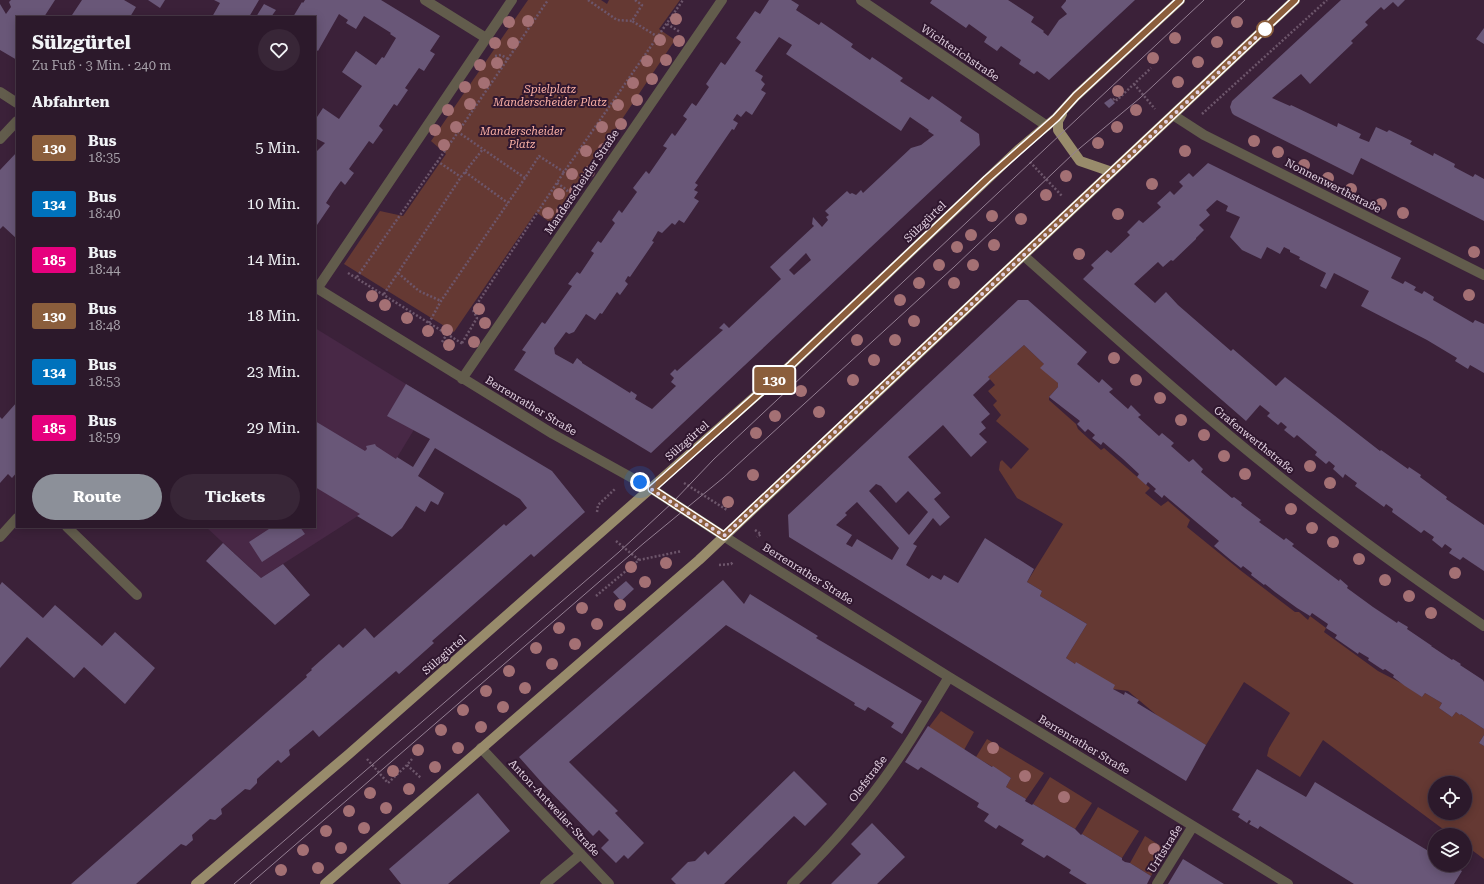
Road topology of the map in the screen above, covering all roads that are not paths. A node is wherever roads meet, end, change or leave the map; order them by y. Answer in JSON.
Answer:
{"nodes":[{"id":1,"x":425,"y":0,"type":"edge"},
{"id":2,"x":512,"y":0,"type":"edge"},
{"id":3,"x":722,"y":0,"type":"edge"},
{"id":4,"x":861,"y":0,"type":"edge"},
{"id":5,"x":1180,"y":0,"type":"edge"},
{"id":6,"x":1295,"y":0,"type":"edge"},
{"id":7,"x":486,"y":38,"type":"junction"},
{"id":8,"x":0,"y":92,"type":"edge"},
{"id":9,"x":16,"y":102,"type":"edge"},
{"id":10,"x":1065,"y":108,"type":"junction"},
{"id":11,"x":1173,"y":115,"type":"junction"},
{"id":12,"x":16,"y":122,"type":"edge"},
{"id":13,"x":1047,"y":126,"type":"junction"},
{"id":14,"x":0,"y":139,"type":"edge"},
{"id":15,"x":1112,"y":172,"type":"junction"},
{"id":16,"x":1023,"y":255,"type":"junction"},
{"id":17,"x":1484,"y":275,"type":"edge"},
{"id":18,"x":316,"y":288,"type":"edge"},
{"id":19,"x":462,"y":379,"type":"junction"},
{"id":20,"x":652,"y":489,"type":"junction"},
{"id":21,"x":16,"y":519,"type":"edge"},
{"id":22,"x":68,"y":528,"type":"edge"},
{"id":23,"x":724,"y":536,"type":"junction"},
{"id":24,"x":0,"y":537,"type":"edge"},
{"id":25,"x":137,"y":595,"type":"dead end"},
{"id":26,"x":1484,"y":626,"type":"edge"},
{"id":27,"x":949,"y":676,"type":"junction"},
{"id":28,"x":481,"y":748,"type":"junction"},
{"id":29,"x":1193,"y":826,"type":"junction"},
{"id":30,"x":580,"y":854,"type":"junction"},
{"id":31,"x":196,"y":884,"type":"edge"},
{"id":32,"x":325,"y":884,"type":"edge"},
{"id":33,"x":545,"y":884,"type":"edge"},
{"id":34,"x":609,"y":884,"type":"edge"},
{"id":35,"x":792,"y":884,"type":"edge"},
{"id":36,"x":1157,"y":884,"type":"edge"},
{"id":37,"x":1288,"y":884,"type":"edge"}],
"edges":[{"from":1,"to":7,"type":"street"},
{"from":2,"to":7,"type":"street"},
{"from":3,"to":19,"type":"street","name":"Manderscheider Straße"},
{"from":4,"to":13,"type":"street","name":"Wichterichstraße"},
{"from":5,"to":10,"type":"main road","name":"Sülzgürtel"},
{"from":6,"to":11,"type":"main road"},
{"from":7,"to":18,"type":"street"},
{"from":8,"to":9,"type":"street"},
{"from":10,"to":13,"type":"main road","name":"Sülzgürtel"},
{"from":10,"to":15,"type":"main road"},
{"from":11,"to":15,"type":"main road"},
{"from":11,"to":17,"type":"street","name":"Nonnenwerthstraße"},
{"from":12,"to":14,"type":"street"},
{"from":13,"to":20,"type":"main road","name":"Sülzgürtel"},
{"from":15,"to":16,"type":"main road"},
{"from":16,"to":23,"type":"main road"},
{"from":16,"to":26,"type":"street","name":"Grafenwerthstraße"},
{"from":18,"to":19,"type":"street","name":"Berrenrather Straße"},
{"from":19,"to":20,"type":"street","name":"Berrenrather Straße"},
{"from":20,"to":23,"type":"street","name":"Berrenrather Straße"},
{"from":20,"to":31,"type":"main road","name":"Sülzgürtel"},
{"from":21,"to":24,"type":"street"},
{"from":22,"to":25,"type":"street"},
{"from":23,"to":27,"type":"street","name":"Berrenrather Straße"},
{"from":23,"to":28,"type":"main road"},
{"from":27,"to":29,"type":"street","name":"Berrenrather Straße"},
{"from":27,"to":35,"type":"street","name":"Olefstraße"},
{"from":28,"to":30,"type":"street","name":"Anton-Antweiler-Straße"},
{"from":28,"to":32,"type":"main road"},
{"from":29,"to":36,"type":"street","name":"Urftstraße"},
{"from":29,"to":37,"type":"street","name":"Berrenrather Straße"},
{"from":30,"to":33,"type":"street"},
{"from":30,"to":34,"type":"street","name":"Anton-Antweiler-Straße"}]}
